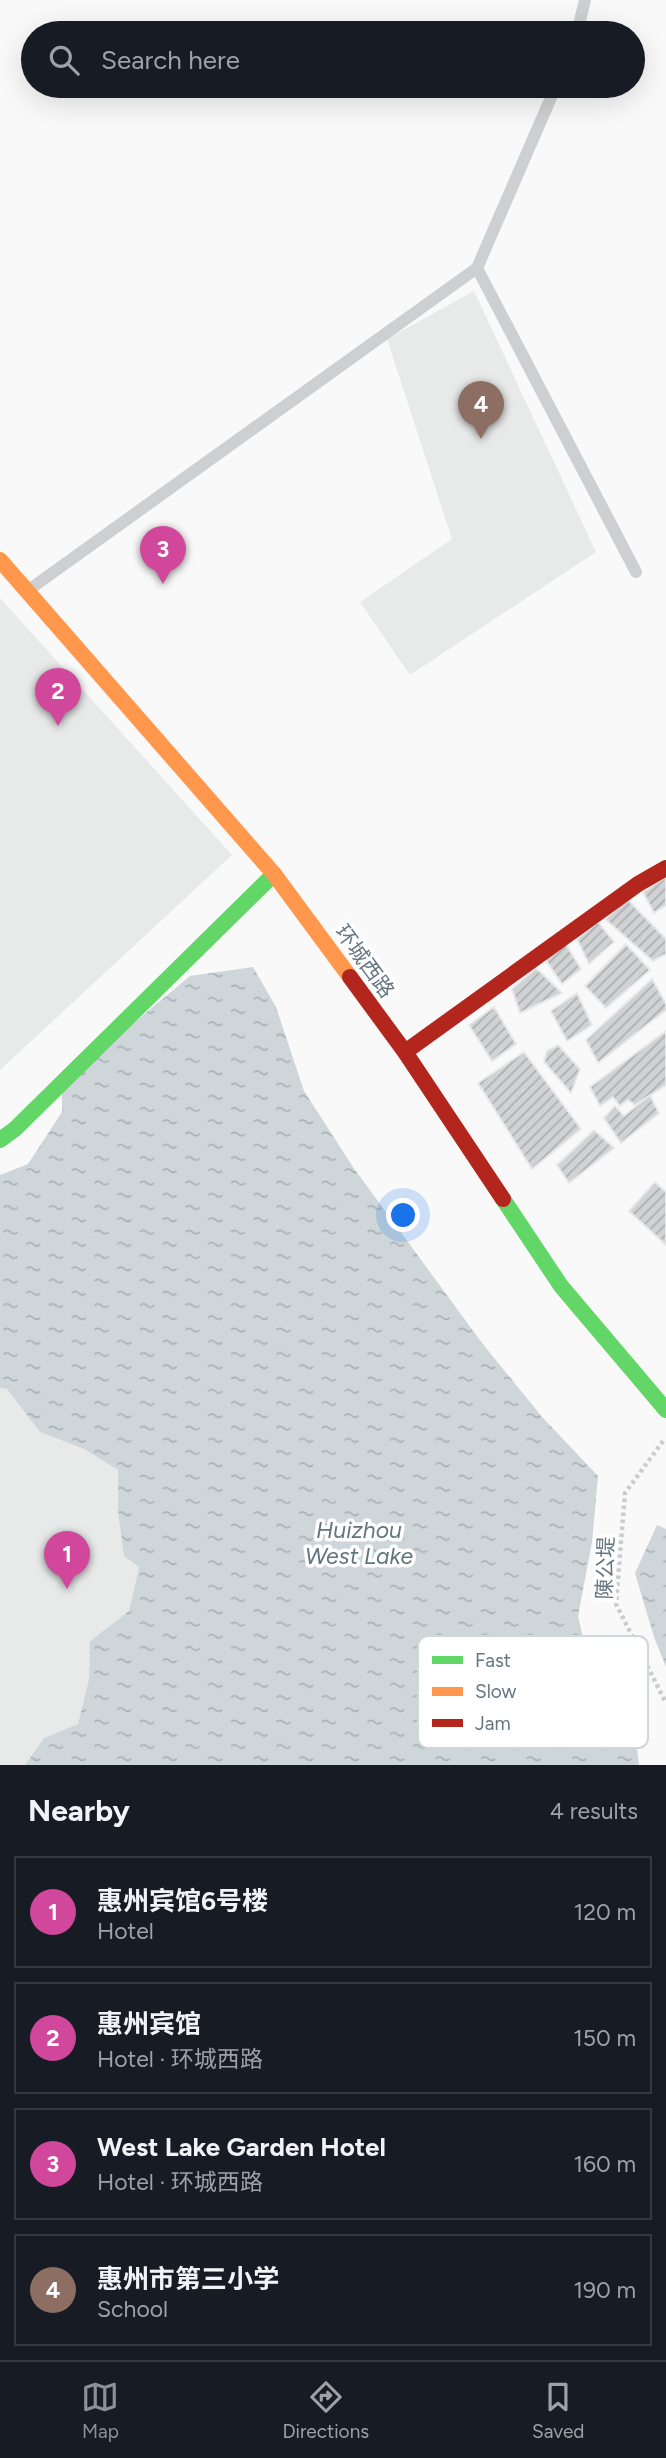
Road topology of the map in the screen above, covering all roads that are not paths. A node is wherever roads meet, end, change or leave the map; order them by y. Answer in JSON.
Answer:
{"nodes":[{"id":1,"x":585,"y":0,"type":"edge"},
{"id":2,"x":580,"y":21,"type":"edge"},
{"id":3,"x":551,"y":98,"type":"edge"},
{"id":4,"x":477,"y":268,"type":"junction"},
{"id":5,"x":0,"y":561,"type":"edge"},
{"id":6,"x":636,"y":572,"type":"dead end"},
{"id":7,"x":27,"y":592,"type":"junction"},
{"id":8,"x":666,"y":868,"type":"edge"},
{"id":9,"x":274,"y":874,"type":"junction"},
{"id":10,"x":405,"y":1052,"type":"junction"},
{"id":11,"x":0,"y":1140,"type":"edge"},
{"id":12,"x":666,"y":1410,"type":"edge"}],
"edges":[{"from":1,"to":2,"type":"lane"},
{"from":3,"to":4,"type":"lane"},
{"from":4,"to":6,"type":"lane"},
{"from":4,"to":7,"type":"lane"},
{"from":5,"to":7,"type":"main road","name":"环城西路"},
{"from":7,"to":9,"type":"main road","name":"环城西路"},
{"from":8,"to":10,"type":"main road"},
{"from":9,"to":10,"type":"main road","name":"环城西路"},
{"from":9,"to":11,"type":"main road"},
{"from":10,"to":12,"type":"main road","name":"环城西路"}]}
